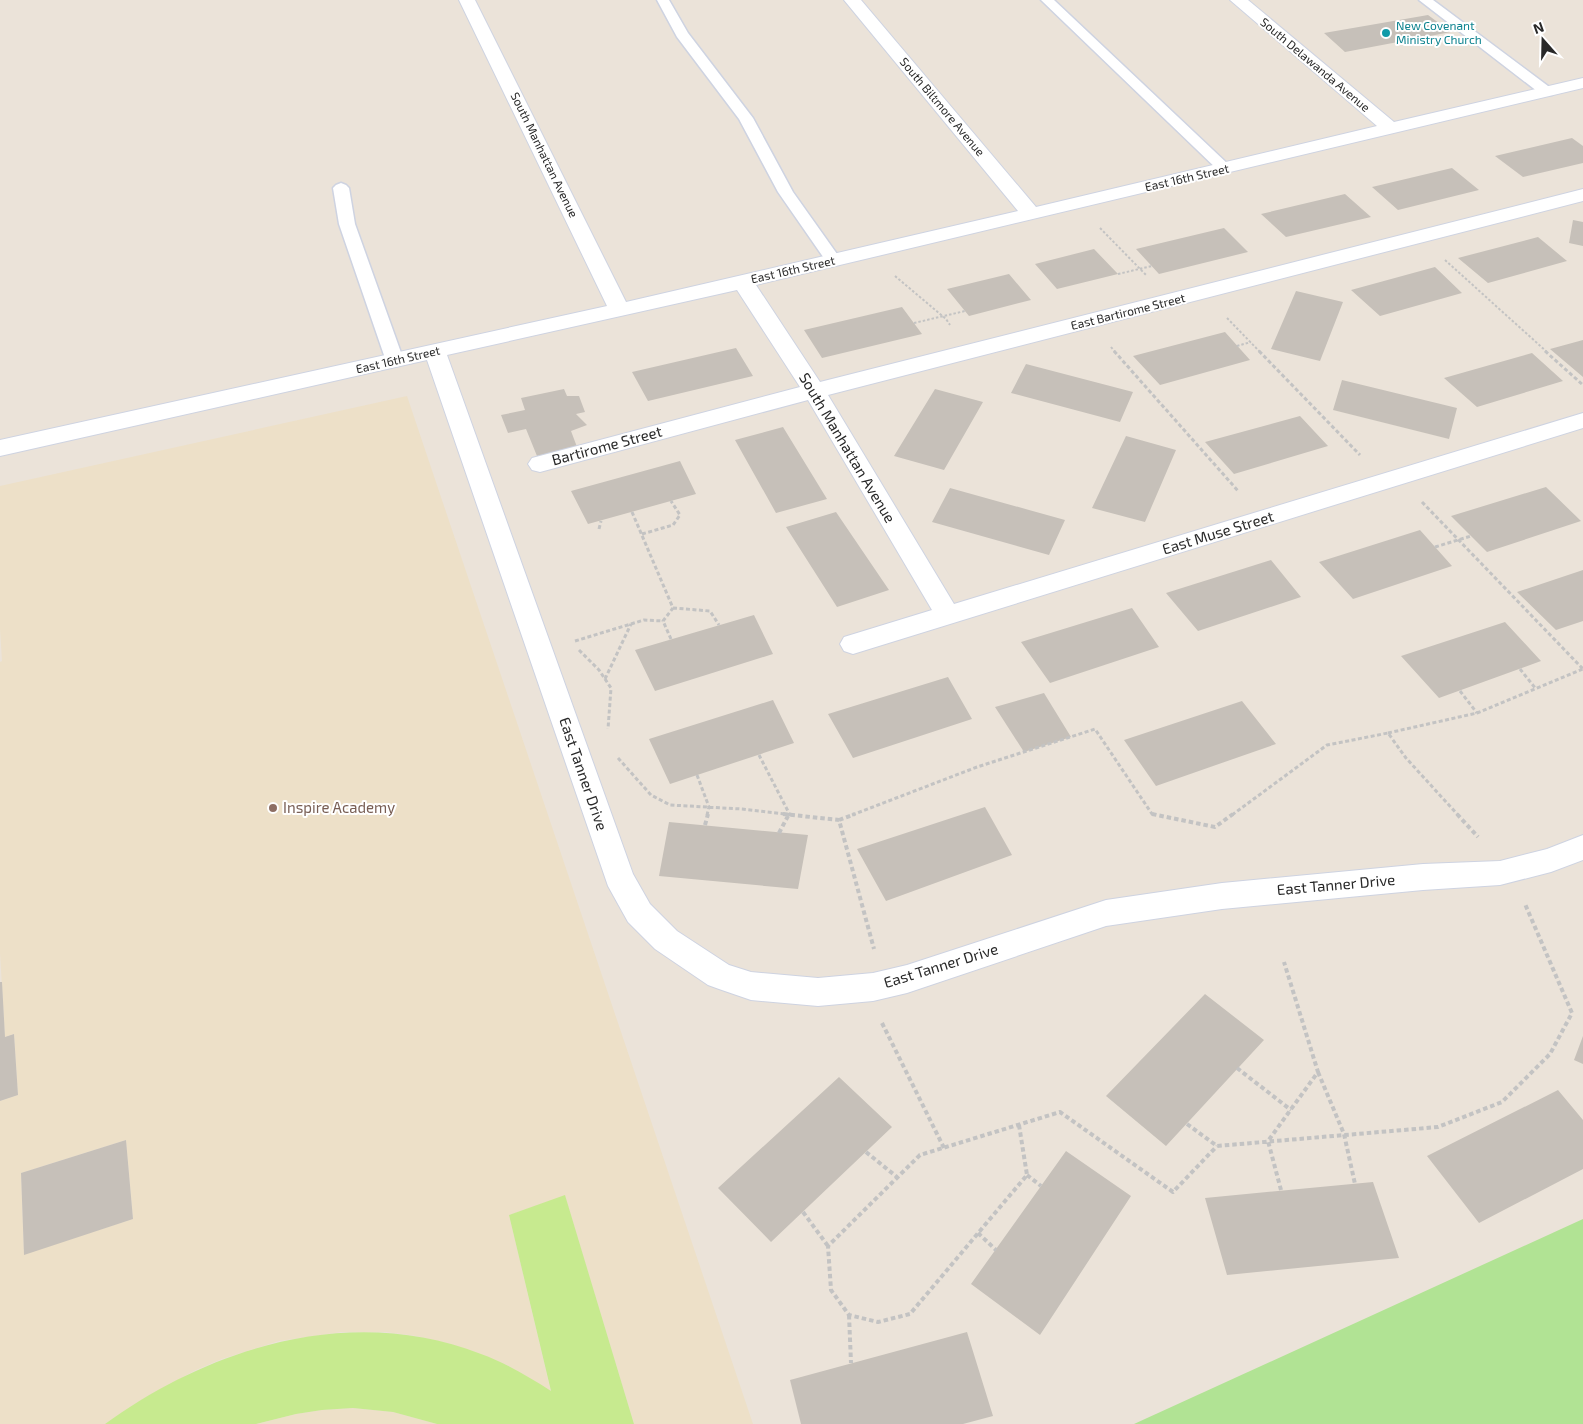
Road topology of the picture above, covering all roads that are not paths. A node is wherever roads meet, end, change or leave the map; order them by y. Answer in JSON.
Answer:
{"nodes":[{"id":1,"x":467,"y":0,"type":"edge"},
{"id":2,"x":663,"y":0,"type":"edge"},
{"id":3,"x":852,"y":0,"type":"edge"},
{"id":4,"x":1048,"y":0,"type":"edge"},
{"id":5,"x":1238,"y":0,"type":"edge"},
{"id":6,"x":1425,"y":0,"type":"edge"},
{"id":7,"x":1583,"y":83,"type":"edge"},
{"id":8,"x":1547,"y":92,"type":"junction"},
{"id":9,"x":1391,"y":129,"type":"junction"},
{"id":10,"x":1225,"y":169,"type":"junction"},
{"id":11,"x":342,"y":188,"type":"dead end"},
{"id":12,"x":1583,"y":195,"type":"edge"},
{"id":13,"x":1032,"y":215,"type":"junction"},
{"id":14,"x":834,"y":261,"type":"junction"},
{"id":15,"x":743,"y":282,"type":"junction"},
{"id":16,"x":620,"y":310,"type":"junction"},
{"id":17,"x":435,"y":352,"type":"junction"},
{"id":18,"x":395,"y":361,"type":"junction"},
{"id":19,"x":814,"y":391,"type":"junction"},
{"id":20,"x":1583,"y":420,"type":"edge"},
{"id":21,"x":673,"y":427,"type":"joint"},
{"id":22,"x":0,"y":448,"type":"edge"},
{"id":23,"x":540,"y":464,"type":"dead end"},
{"id":24,"x":948,"y":616,"type":"junction"},
{"id":25,"x":853,"y":644,"type":"dead end"},
{"id":26,"x":1583,"y":847,"type":"edge"}],
"edges":[{"from":1,"to":16,"type":"street","name":"South Manhattan Avenue"},
{"from":2,"to":14,"type":"lane"},
{"from":3,"to":13,"type":"street","name":"South Biltmore Avenue"},
{"from":4,"to":10,"type":"lane"},
{"from":5,"to":9,"type":"street","name":"South Delawanda Avenue"},
{"from":6,"to":8,"type":"lane"},
{"from":7,"to":8,"type":"street","name":"East 16th Street"},
{"from":8,"to":9,"type":"street","name":"East 16th Street"},
{"from":9,"to":10,"type":"street","name":"East 16th Street"},
{"from":10,"to":13,"type":"street","name":"East 16th Street"},
{"from":11,"to":18,"type":"lane"},
{"from":12,"to":19,"type":"street","name":"East Bartirome Street"},
{"from":13,"to":14,"type":"street","name":"East 16th Street"},
{"from":14,"to":15,"type":"street","name":"East 16th Street"},
{"from":15,"to":16,"type":"street","name":"East 16th Street"},
{"from":15,"to":19,"type":"street","name":"South Manhattan Avenue"},
{"from":16,"to":17,"type":"street","name":"East 16th Street"},
{"from":17,"to":18,"type":"street","name":"East 16th Street"},
{"from":17,"to":26,"type":"street","name":"East Tanner Drive"},
{"from":18,"to":22,"type":"street","name":"East 16th Street"},
{"from":19,"to":21,"type":"street","name":"East Bartirome Street"},
{"from":19,"to":24,"type":"street","name":"South Manhattan Avenue"},
{"from":20,"to":24,"type":"street","name":"East Muse Street"},
{"from":21,"to":23,"type":"street","name":"Bartirome Street"},
{"from":24,"to":25,"type":"street","name":"East Muse Street"}]}
